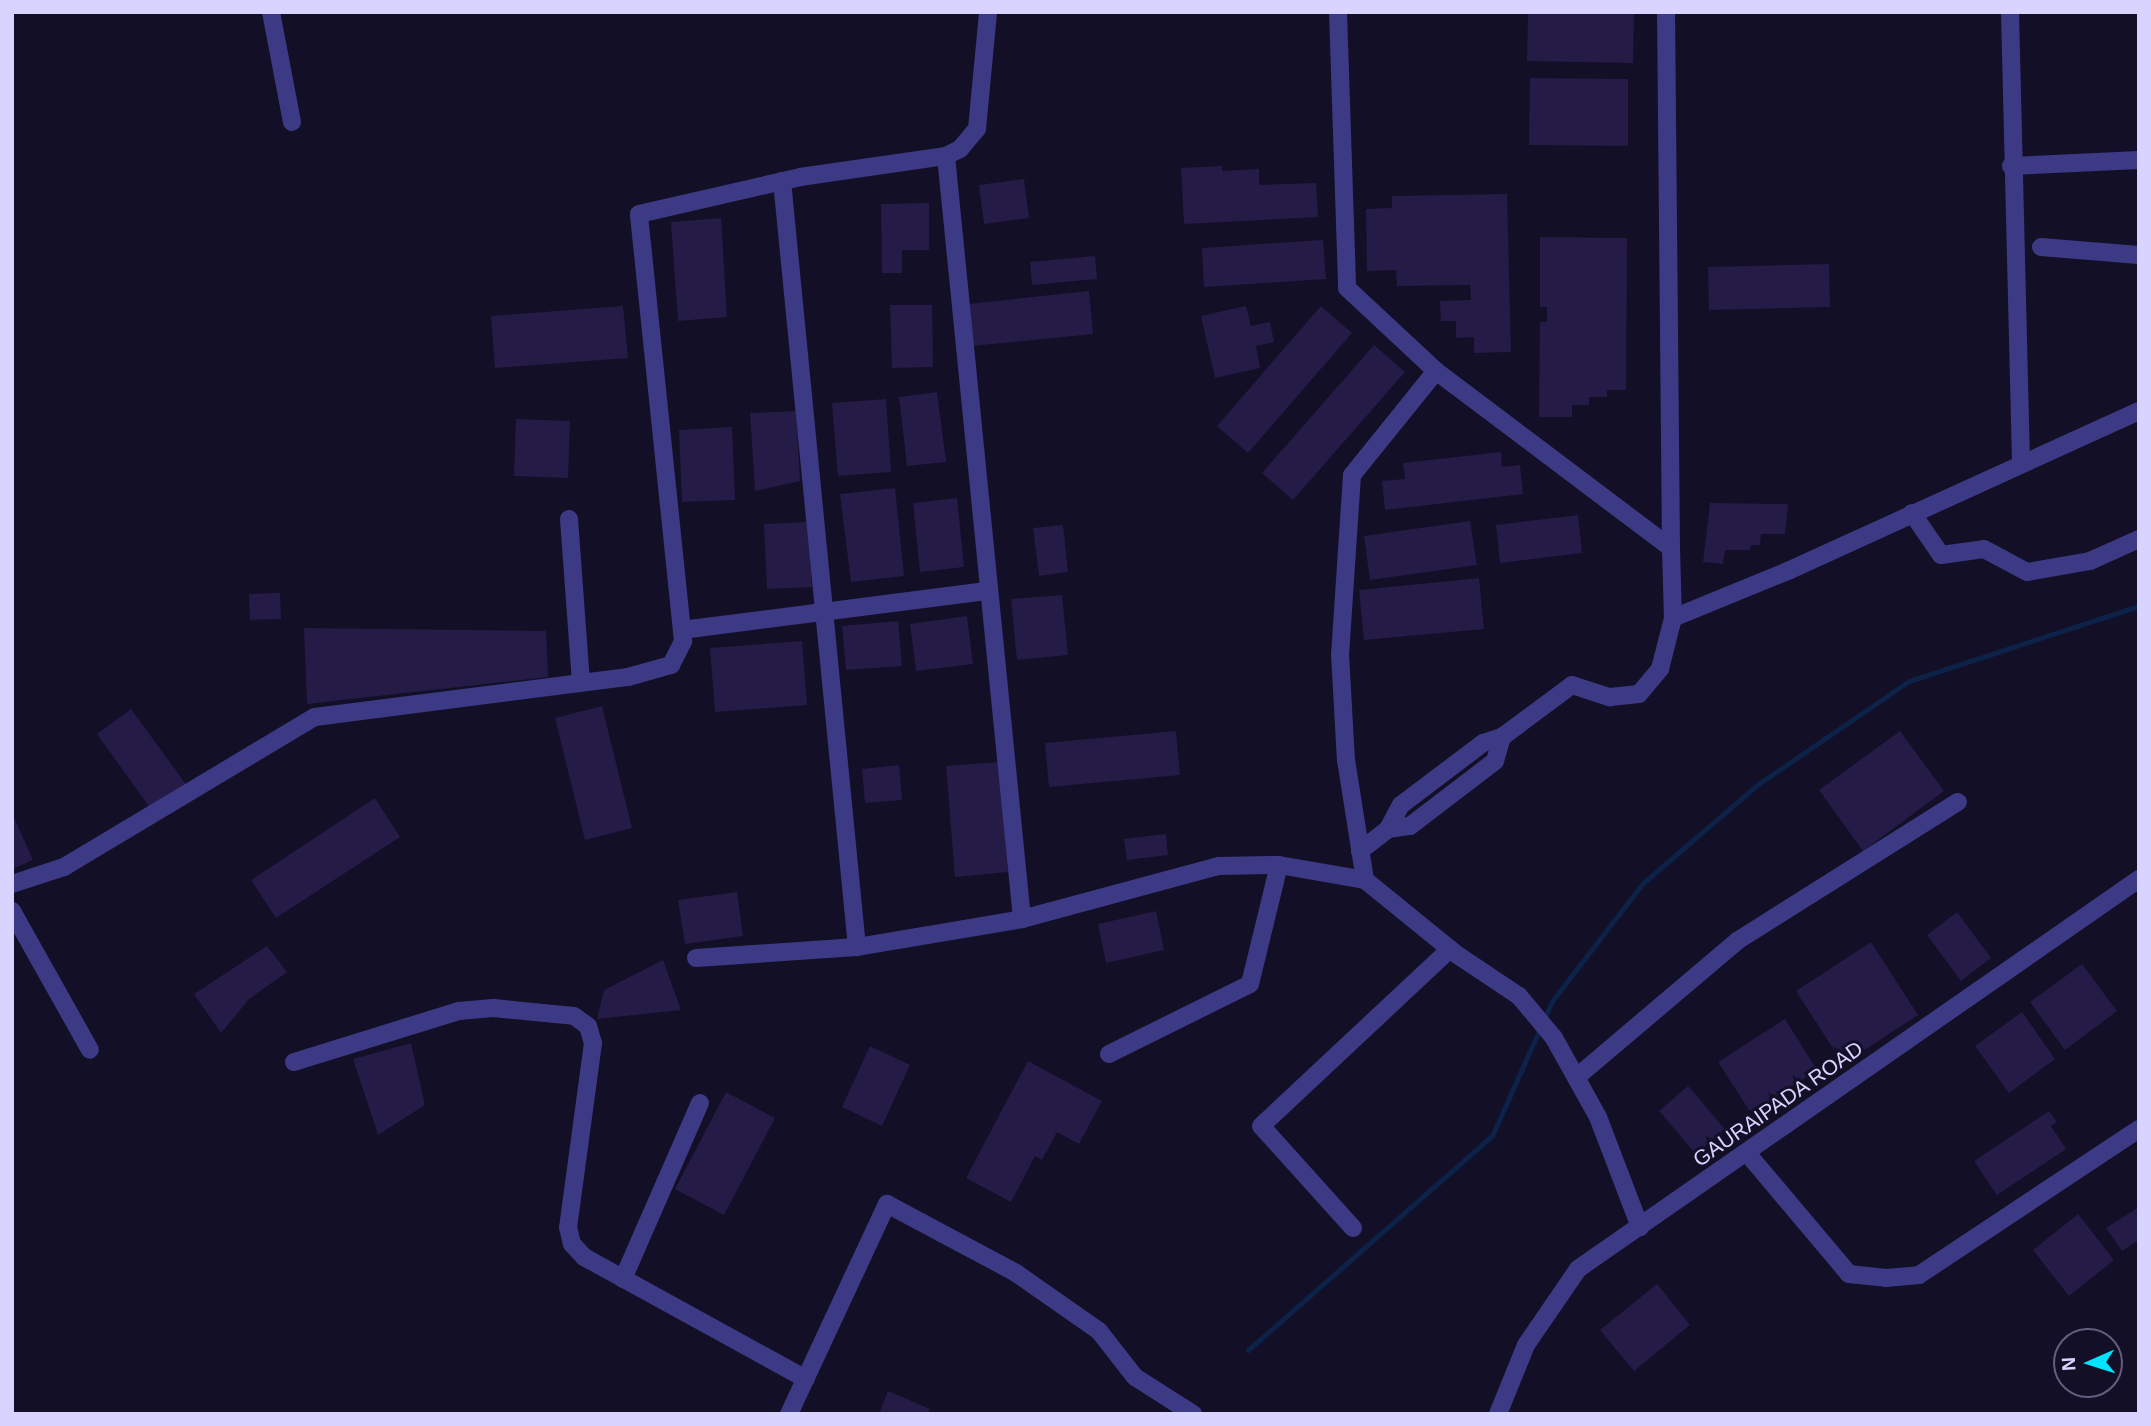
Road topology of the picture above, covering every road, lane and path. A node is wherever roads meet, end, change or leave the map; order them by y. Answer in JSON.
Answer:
{"nodes":[{"id":1,"x":271,"y":12,"type":"edge"},
{"id":2,"x":988,"y":12,"type":"edge"},
{"id":3,"x":1338,"y":12,"type":"edge"},
{"id":4,"x":1666,"y":12,"type":"edge"},
{"id":5,"x":2010,"y":12,"type":"edge"},
{"id":6,"x":292,"y":122,"type":"dead end"},
{"id":7,"x":946,"y":156,"type":"junction"},
{"id":8,"x":2139,"y":159,"type":"edge"},
{"id":9,"x":2011,"y":166,"type":"junction"},
{"id":10,"x":782,"y":181,"type":"junction"},
{"id":11,"x":2041,"y":247,"type":"dead end"},
{"id":12,"x":2139,"y":256,"type":"edge"},
{"id":13,"x":1437,"y":371,"type":"junction"},
{"id":14,"x":2139,"y":411,"type":"edge"},
{"id":15,"x":2021,"y":463,"type":"junction"},
{"id":16,"x":1912,"y":513,"type":"junction"},
{"id":17,"x":569,"y":519,"type":"dead end"},
{"id":18,"x":2139,"y":539,"type":"edge"},
{"id":19,"x":1671,"y":548,"type":"junction"},
{"id":20,"x":987,"y":591,"type":"junction"},
{"id":21,"x":823,"y":612,"type":"junction"},
{"id":22,"x":1673,"y":618,"type":"junction"},
{"id":23,"x":682,"y":630,"type":"junction"},
{"id":24,"x":581,"y":683,"type":"junction"},
{"id":25,"x":1958,"y":802,"type":"dead end"},
{"id":26,"x":1360,"y":851,"type":"junction"},
{"id":27,"x":1279,"y":865,"type":"junction"},
{"id":28,"x":2139,"y":878,"type":"edge"},
{"id":29,"x":1365,"y":880,"type":"junction"},
{"id":30,"x":12,"y":884,"type":"edge"},
{"id":31,"x":12,"y":911,"type":"edge"},
{"id":32,"x":1022,"y":919,"type":"junction"},
{"id":33,"x":857,"y":947,"type":"junction"},
{"id":34,"x":1450,"y":949,"type":"junction"},
{"id":35,"x":696,"y":958,"type":"dead end"},
{"id":36,"x":90,"y":1050,"type":"dead end"},
{"id":37,"x":1110,"y":1054,"type":"dead end"},
{"id":38,"x":294,"y":1062,"type":"dead end"},
{"id":39,"x":1578,"y":1076,"type":"junction"},
{"id":40,"x":700,"y":1103,"type":"dead end"},
{"id":41,"x":2139,"y":1129,"type":"edge"},
{"id":42,"x":1747,"y":1153,"type":"junction"},
{"id":43,"x":1640,"y":1227,"type":"junction"},
{"id":44,"x":1353,"y":1228,"type":"dead end"},
{"id":45,"x":623,"y":1279,"type":"junction"},
{"id":46,"x":806,"y":1379,"type":"junction"},
{"id":47,"x":789,"y":1414,"type":"edge"},
{"id":48,"x":1193,"y":1414,"type":"edge"},
{"id":49,"x":1497,"y":1414,"type":"edge"}],
"edges":[{"from":1,"to":6,"type":"street"},
{"from":2,"to":7,"type":"street"},
{"from":3,"to":13,"type":"street"},
{"from":4,"to":19,"type":"street"},
{"from":5,"to":9,"type":"street"},
{"from":7,"to":10,"type":"street"},
{"from":7,"to":20,"type":"street"},
{"from":8,"to":9,"type":"street"},
{"from":9,"to":15,"type":"street"},
{"from":10,"to":21,"type":"street"},
{"from":10,"to":23,"type":"street"},
{"from":11,"to":12,"type":"street"},
{"from":13,"to":19,"type":"street"},
{"from":13,"to":26,"type":"street"},
{"from":14,"to":15,"type":"street"},
{"from":15,"to":16,"type":"street"},
{"from":16,"to":18,"type":"street"},
{"from":16,"to":22,"type":"street"},
{"from":17,"to":24,"type":"street"},
{"from":19,"to":22,"type":"street"},
{"from":20,"to":21,"type":"street"},
{"from":20,"to":32,"type":"street"},
{"from":21,"to":23,"type":"street"},
{"from":21,"to":33,"type":"street"},
{"from":22,"to":26,"type":"street"},
{"from":23,"to":24,"type":"street"},
{"from":24,"to":30,"type":"street"},
{"from":25,"to":39,"type":"street"},
{"from":26,"to":29,"type":"street"},
{"from":27,"to":29,"type":"street"},
{"from":27,"to":32,"type":"street"},
{"from":27,"to":37,"type":"street"},
{"from":28,"to":42,"type":"street","name":"GAURAIPADA ROAD"},
{"from":29,"to":34,"type":"street"},
{"from":31,"to":36,"type":"street"},
{"from":32,"to":33,"type":"street"},
{"from":33,"to":35,"type":"street"},
{"from":34,"to":39,"type":"street"},
{"from":34,"to":44,"type":"street"},
{"from":38,"to":45,"type":"street"},
{"from":39,"to":43,"type":"street"},
{"from":40,"to":45,"type":"street"},
{"from":41,"to":42,"type":"street"},
{"from":42,"to":43,"type":"street","name":"GAURAIPADA ROAD"},
{"from":43,"to":49,"type":"street","name":"GAURAIPADA ROAD"},
{"from":45,"to":46,"type":"street"},
{"from":46,"to":47,"type":"street"},
{"from":46,"to":48,"type":"street"}]}
